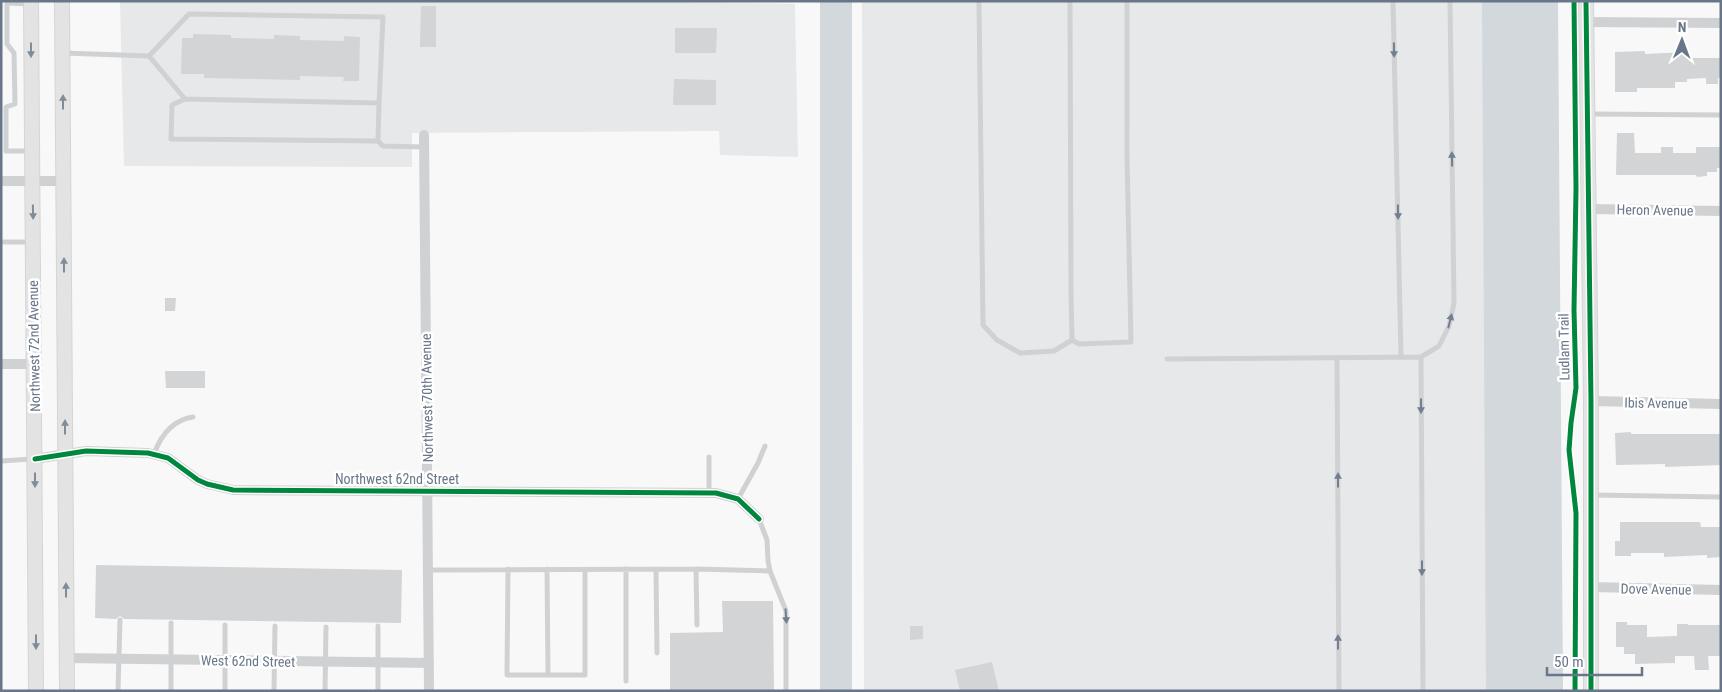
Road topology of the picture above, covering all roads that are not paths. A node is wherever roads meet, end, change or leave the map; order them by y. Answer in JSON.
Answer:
{"nodes":[{"id":1,"x":62,"y":1,"type":"edge"},
{"id":2,"x":979,"y":1,"type":"edge"},
{"id":3,"x":1070,"y":1,"type":"edge"},
{"id":4,"x":1127,"y":1,"type":"edge"},
{"id":5,"x":1393,"y":1,"type":"edge"},
{"id":6,"x":1450,"y":1,"type":"edge"},
{"id":7,"x":1586,"y":1,"type":"edge"},
{"id":8,"x":30,"y":2,"type":"edge"},
{"id":9,"x":1586,"y":22,"type":"junction"},
{"id":10,"x":1721,"y":23,"type":"edge"},
{"id":11,"x":62,"y":52,"type":"junction"},
{"id":12,"x":149,"y":56,"type":"junction"},
{"id":13,"x":185,"y":99,"type":"junction"},
{"id":14,"x":379,"y":103,"type":"junction"},
{"id":15,"x":1587,"y":114,"type":"junction"},
{"id":16,"x":1721,"y":115,"type":"edge"},
{"id":17,"x":424,"y":135,"type":"dead end"},
{"id":18,"x":378,"y":141,"type":"junction"},
{"id":19,"x":424,"y":147,"type":"junction"},
{"id":20,"x":3,"y":151,"type":"edge"},
{"id":21,"x":32,"y":151,"type":"junction"},
{"id":22,"x":1,"y":181,"type":"edge"},
{"id":23,"x":32,"y":181,"type":"junction"},
{"id":24,"x":63,"y":181,"type":"junction"},
{"id":25,"x":1589,"y":209,"type":"junction"},
{"id":26,"x":1721,"y":211,"type":"edge"},
{"id":27,"x":1,"y":242,"type":"edge"},
{"id":28,"x":33,"y":242,"type":"junction"},
{"id":29,"x":1072,"y":340,"type":"junction"},
{"id":30,"x":1421,"y":357,"type":"junction"},
{"id":31,"x":1402,"y":358,"type":"junction"},
{"id":32,"x":1167,"y":359,"type":"dead end"},
{"id":33,"x":1338,"y":359,"type":"junction"},
{"id":34,"x":1,"y":364,"type":"edge"},
{"id":35,"x":34,"y":364,"type":"junction"},
{"id":36,"x":1591,"y":401,"type":"junction"},
{"id":37,"x":1721,"y":404,"type":"edge"},
{"id":38,"x":193,"y":417,"type":"dead end"},
{"id":39,"x":765,"y":446,"type":"dead end"},
{"id":40,"x":65,"y":454,"type":"junction"},
{"id":41,"x":154,"y":454,"type":"junction"},
{"id":42,"x":709,"y":457,"type":"dead end"},
{"id":43,"x":35,"y":459,"type":"junction"},
{"id":44,"x":1,"y":461,"type":"edge"},
{"id":45,"x":428,"y":490,"type":"junction"},
{"id":46,"x":709,"y":492,"type":"junction"},
{"id":47,"x":1591,"y":495,"type":"junction"},
{"id":48,"x":1721,"y":497,"type":"edge"},
{"id":49,"x":738,"y":499,"type":"junction"},
{"id":50,"x":760,"y":519,"type":"joint"},
{"id":51,"x":508,"y":569,"type":"junction"},
{"id":52,"x":548,"y":569,"type":"junction"},
{"id":53,"x":626,"y":569,"type":"junction"},
{"id":54,"x":656,"y":569,"type":"junction"},
{"id":55,"x":696,"y":569,"type":"junction"},
{"id":56,"x":428,"y":570,"type":"junction"},
{"id":57,"x":585,"y":570,"type":"junction"},
{"id":58,"x":770,"y":571,"type":"junction"},
{"id":59,"x":1591,"y":587,"type":"junction"},
{"id":60,"x":1721,"y":590,"type":"edge"},
{"id":61,"x":120,"y":620,"type":"dead end"},
{"id":62,"x":171,"y":624,"type":"dead end"},
{"id":63,"x":225,"y":625,"type":"dead end"},
{"id":64,"x":697,"y":625,"type":"dead end"},
{"id":65,"x":275,"y":626,"type":"dead end"},
{"id":66,"x":378,"y":626,"type":"dead end"},
{"id":67,"x":326,"y":627,"type":"dead end"},
{"id":68,"x":656,"y":652,"type":"dead end"},
{"id":69,"x":66,"y":658,"type":"junction"},
{"id":70,"x":119,"y":659,"type":"junction"},
{"id":71,"x":171,"y":660,"type":"junction"},
{"id":72,"x":225,"y":660,"type":"junction"},
{"id":73,"x":275,"y":661,"type":"junction"},
{"id":74,"x":326,"y":662,"type":"junction"},
{"id":75,"x":378,"y":663,"type":"junction"},
{"id":76,"x":429,"y":663,"type":"junction"},
{"id":77,"x":548,"y":675,"type":"junction"},
{"id":78,"x":626,"y":681,"type":"dead end"},
{"id":79,"x":36,"y":691,"type":"edge"},
{"id":80,"x":67,"y":691,"type":"edge"},
{"id":81,"x":118,"y":691,"type":"edge"},
{"id":82,"x":171,"y":691,"type":"edge"},
{"id":83,"x":225,"y":691,"type":"edge"},
{"id":84,"x":274,"y":691,"type":"edge"},
{"id":85,"x":325,"y":691,"type":"edge"},
{"id":86,"x":378,"y":691,"type":"edge"},
{"id":87,"x":430,"y":691,"type":"edge"},
{"id":88,"x":786,"y":691,"type":"edge"},
{"id":89,"x":1338,"y":691,"type":"edge"},
{"id":90,"x":1423,"y":691,"type":"edge"},
{"id":91,"x":1592,"y":691,"type":"edge"}],
"edges":[{"from":1,"to":11,"type":"main road"},
{"from":2,"to":29,"type":"lane"},
{"from":3,"to":29,"type":"lane"},
{"from":4,"to":29,"type":"lane"},
{"from":5,"to":31,"type":"lane","one_way":true},
{"from":30,"to":6,"type":"lane","one_way":true},
{"from":7,"to":9,"type":"main road"},
{"from":8,"to":20,"type":"lane"},
{"from":8,"to":21,"type":"main road","name":"Northwest 72nd Avenue","one_way":true},
{"from":9,"to":10,"type":"street"},
{"from":9,"to":15,"type":"main road"},
{"from":11,"to":12,"type":"lane"},
{"from":24,"to":11,"type":"main road","one_way":true},
{"from":12,"to":13,"type":"lane"},
{"from":12,"to":14,"type":"lane"},
{"from":13,"to":14,"type":"lane"},
{"from":13,"to":18,"type":"lane"},
{"from":14,"to":18,"type":"lane"},
{"from":15,"to":16,"type":"lane"},
{"from":15,"to":25,"type":"main road"},
{"from":17,"to":19,"type":"street","name":"Northwest 70th Avenue"},
{"from":18,"to":19,"type":"lane"},
{"from":19,"to":45,"type":"street","name":"Northwest 70th Avenue"},
{"from":20,"to":21,"type":"lane"},
{"from":21,"to":23,"type":"main road","name":"Northwest 72nd Avenue"},
{"from":22,"to":23,"type":"street"},
{"from":23,"to":24,"type":"street"},
{"from":23,"to":28,"type":"main road","name":"Northwest 72nd Avenue","one_way":true},
{"from":40,"to":24,"type":"main road","one_way":true},
{"from":25,"to":26,"type":"street","name":"Heron Avenue"},
{"from":25,"to":36,"type":"main road"},
{"from":27,"to":28,"type":"lane"},
{"from":28,"to":35,"type":"main road","name":"Northwest 72nd Avenue"},
{"from":30,"to":31,"type":"lane"},
{"from":30,"to":90,"type":"lane","one_way":true},
{"from":31,"to":33,"type":"lane"},
{"from":32,"to":33,"type":"lane"},
{"from":89,"to":33,"type":"lane","one_way":true},
{"from":34,"to":35,"type":"street"},
{"from":35,"to":43,"type":"main road","name":"Northwest 72nd Avenue"},
{"from":36,"to":37,"type":"street","name":"Ibis Avenue"},
{"from":36,"to":47,"type":"main road"},
{"from":38,"to":41,"type":"lane"},
{"from":39,"to":49,"type":"lane"},
{"from":40,"to":41,"type":"street","name":"Northwest 62nd Street"},
{"from":40,"to":43,"type":"street","name":"Northwest 62nd Street"},
{"from":69,"to":40,"type":"main road","one_way":true},
{"from":41,"to":45,"type":"street","name":"Northwest 62nd Street"},
{"from":42,"to":46,"type":"lane"},
{"from":43,"to":44,"type":"lane"},
{"from":43,"to":79,"type":"main road","name":"Northwest 72nd Avenue","one_way":true},
{"from":45,"to":46,"type":"street","name":"Northwest 62nd Street"},
{"from":45,"to":56,"type":"street","name":"Northwest 70th Avenue"},
{"from":46,"to":49,"type":"street","name":"Northwest 62nd Street"},
{"from":47,"to":48,"type":"lane"},
{"from":47,"to":59,"type":"main road"},
{"from":49,"to":50,"type":"street","name":"Northwest 62nd Street"},
{"from":50,"to":58,"type":"lane"},
{"from":51,"to":52,"type":"lane"},
{"from":51,"to":56,"type":"lane"},
{"from":51,"to":77,"type":"lane"},
{"from":52,"to":57,"type":"lane"},
{"from":52,"to":77,"type":"lane"},
{"from":53,"to":54,"type":"lane"},
{"from":53,"to":57,"type":"lane"},
{"from":53,"to":78,"type":"lane"},
{"from":54,"to":55,"type":"lane"},
{"from":54,"to":68,"type":"lane"},
{"from":55,"to":58,"type":"lane"},
{"from":55,"to":64,"type":"lane"},
{"from":56,"to":76,"type":"street","name":"Northwest 70th Avenue"},
{"from":57,"to":77,"type":"lane"},
{"from":58,"to":88,"type":"lane","one_way":true},
{"from":59,"to":60,"type":"street","name":"Dove Avenue"},
{"from":59,"to":91,"type":"main road"},
{"from":61,"to":70,"type":"lane"},
{"from":62,"to":71,"type":"lane"},
{"from":63,"to":72,"type":"lane"},
{"from":65,"to":73,"type":"lane"},
{"from":66,"to":75,"type":"lane"},
{"from":67,"to":74,"type":"lane"},
{"from":69,"to":70,"type":"street","name":"West 62nd Street"},
{"from":69,"to":80,"type":"main road"},
{"from":70,"to":71,"type":"street","name":"West 62nd Street"},
{"from":70,"to":81,"type":"lane"},
{"from":71,"to":72,"type":"street","name":"West 62nd Street"},
{"from":71,"to":82,"type":"lane"},
{"from":72,"to":73,"type":"street","name":"West 62nd Street"},
{"from":72,"to":83,"type":"lane"},
{"from":73,"to":74,"type":"street","name":"West 62nd Street"},
{"from":73,"to":84,"type":"lane"},
{"from":74,"to":75,"type":"street","name":"West 62nd Street"},
{"from":74,"to":85,"type":"lane"},
{"from":75,"to":76,"type":"street","name":"West 62nd Street"},
{"from":75,"to":86,"type":"lane"},
{"from":76,"to":87,"type":"street","name":"Northwest 70th Avenue"}]}
